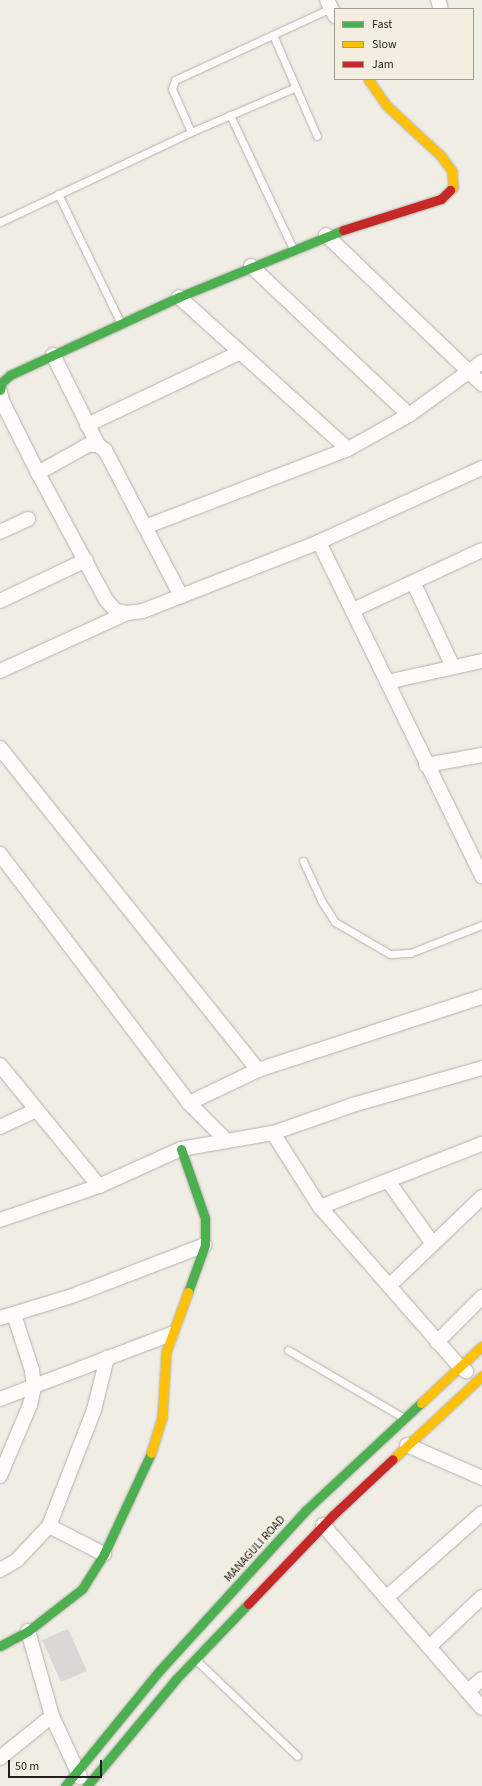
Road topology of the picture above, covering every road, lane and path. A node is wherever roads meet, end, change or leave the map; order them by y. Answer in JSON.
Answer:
{"nodes":[{"id":1,"x":331,"y":8,"type":"edge"},
{"id":2,"x":273,"y":35,"type":"junction"},
{"id":3,"x":369,"y":80,"type":"edge"},
{"id":4,"x":296,"y":87,"type":"junction"},
{"id":5,"x":230,"y":115,"type":"junction"},
{"id":6,"x":191,"y":132,"type":"junction"},
{"id":7,"x":317,"y":136,"type":"dead end"},
{"id":8,"x":58,"y":194,"type":"junction"},
{"id":9,"x":0,"y":222,"type":"edge"},
{"id":10,"x":326,"y":235,"type":"junction"},
{"id":11,"x":293,"y":249,"type":"junction"},
{"id":12,"x":251,"y":266,"type":"junction"},
{"id":13,"x":179,"y":297,"type":"junction"},
{"id":14,"x":121,"y":324,"type":"junction"},
{"id":15,"x":241,"y":352,"type":"junction"},
{"id":16,"x":52,"y":355,"type":"junction"},
{"id":17,"x":482,"y":362,"type":"edge"},
{"id":18,"x":468,"y":373,"type":"junction"},
{"id":19,"x":482,"y":384,"type":"edge"},
{"id":20,"x":0,"y":391,"type":"edge"},
{"id":21,"x":409,"y":415,"type":"junction"},
{"id":22,"x":87,"y":425,"type":"junction"},
{"id":23,"x":98,"y":445,"type":"junction"},
{"id":24,"x":348,"y":449,"type":"junction"},
{"id":25,"x":482,"y":468,"type":"edge"},
{"id":26,"x":38,"y":473,"type":"junction"},
{"id":27,"x":28,"y":519,"type":"dead end"},
{"id":28,"x":145,"y":528,"type":"junction"},
{"id":29,"x":0,"y":532,"type":"edge"},
{"id":30,"x":319,"y":542,"type":"junction"},
{"id":31,"x":482,"y":550,"type":"edge"},
{"id":32,"x":86,"y":560,"type":"junction"},
{"id":33,"x":413,"y":582,"type":"junction"},
{"id":34,"x":181,"y":596,"type":"junction"},
{"id":35,"x":0,"y":601,"type":"edge"},
{"id":36,"x":353,"y":610,"type":"junction"},
{"id":37,"x":127,"y":613,"type":"junction"},
{"id":38,"x":482,"y":661,"type":"edge"},
{"id":39,"x":454,"y":667,"type":"junction"},
{"id":40,"x":0,"y":671,"type":"edge"},
{"id":41,"x":386,"y":682,"type":"junction"},
{"id":42,"x":0,"y":748,"type":"edge"},
{"id":43,"x":482,"y":755,"type":"edge"},
{"id":44,"x":426,"y":765,"type":"junction"},
{"id":45,"x":0,"y":854,"type":"edge"},
{"id":46,"x":303,"y":861,"type":"dead end"},
{"id":47,"x":482,"y":876,"type":"edge"},
{"id":48,"x":482,"y":926,"type":"edge"},
{"id":49,"x":482,"y":997,"type":"edge"},
{"id":50,"x":0,"y":1065,"type":"edge"},
{"id":51,"x":482,"y":1068,"type":"edge"},
{"id":52,"x":258,"y":1070,"type":"junction"},
{"id":53,"x":189,"y":1103,"type":"junction"},
{"id":54,"x":35,"y":1111,"type":"junction"},
{"id":55,"x":0,"y":1127,"type":"edge"},
{"id":56,"x":273,"y":1133,"type":"junction"},
{"id":57,"x":226,"y":1140,"type":"junction"},
{"id":58,"x":482,"y":1144,"type":"edge"},
{"id":59,"x":181,"y":1149,"type":"junction"},
{"id":60,"x":388,"y":1181,"type":"junction"},
{"id":61,"x":99,"y":1186,"type":"junction"},
{"id":62,"x":482,"y":1197,"type":"edge"},
{"id":63,"x":320,"y":1207,"type":"junction"},
{"id":64,"x":0,"y":1220,"type":"edge"},
{"id":65,"x":433,"y":1244,"type":"junction"},
{"id":66,"x":205,"y":1245,"type":"junction"},
{"id":67,"x":389,"y":1286,"type":"junction"},
{"id":68,"x":482,"y":1297,"type":"edge"},
{"id":69,"x":7,"y":1317,"type":"edge"},
{"id":70,"x":171,"y":1334,"type":"junction"},
{"id":71,"x":437,"y":1342,"type":"junction"},
{"id":72,"x":482,"y":1346,"type":"edge"},
{"id":73,"x":288,"y":1350,"type":"dead end"},
{"id":74,"x":107,"y":1358,"type":"junction"},
{"id":75,"x":459,"y":1366,"type":"junction"},
{"id":76,"x":481,"y":1378,"type":"edge"},
{"id":77,"x":34,"y":1387,"type":"junction"},
{"id":78,"x":0,"y":1399,"type":"edge"},
{"id":79,"x":404,"y":1418,"type":"junction"},
{"id":80,"x":407,"y":1445,"type":"junction"},
{"id":81,"x":0,"y":1476,"type":"edge"},
{"id":82,"x":482,"y":1478,"type":"edge"},
{"id":83,"x":482,"y":1513,"type":"edge"},
{"id":84,"x":323,"y":1525,"type":"junction"},
{"id":85,"x":49,"y":1526,"type":"junction"},
{"id":86,"x":104,"y":1554,"type":"junction"},
{"id":87,"x":0,"y":1570,"type":"edge"},
{"id":88,"x":482,"y":1597,"type":"edge"},
{"id":89,"x":386,"y":1598,"type":"junction"},
{"id":90,"x":28,"y":1631,"type":"junction"},
{"id":91,"x":0,"y":1646,"type":"edge"},
{"id":92,"x":429,"y":1647,"type":"junction"},
{"id":93,"x":195,"y":1660,"type":"junction"},
{"id":94,"x":482,"y":1679,"type":"edge"},
{"id":95,"x":468,"y":1691,"type":"junction"},
{"id":96,"x":482,"y":1708,"type":"edge"},
{"id":97,"x":52,"y":1716,"type":"junction"},
{"id":98,"x":297,"y":1756,"type":"dead end"},
{"id":99,"x":0,"y":1758,"type":"edge"},
{"id":100,"x":76,"y":1772,"type":"junction"},
{"id":101,"x":65,"y":1786,"type":"edge"},
{"id":102,"x":87,"y":1786,"type":"edge"}],
"edges":[{"from":1,"to":2,"type":"lane"},
{"from":2,"to":4,"type":"lane"},
{"from":2,"to":6,"type":"lane"},
{"from":3,"to":10,"type":"street"},
{"from":4,"to":5,"type":"lane"},
{"from":4,"to":7,"type":"lane"},
{"from":5,"to":6,"type":"lane"},
{"from":5,"to":11,"type":"lane"},
{"from":6,"to":8,"type":"lane"},
{"from":8,"to":9,"type":"lane"},
{"from":8,"to":14,"type":"lane"},
{"from":10,"to":11,"type":"street"},
{"from":10,"to":18,"type":"street"},
{"from":11,"to":12,"type":"street"},
{"from":12,"to":13,"type":"street"},
{"from":12,"to":21,"type":"street"},
{"from":13,"to":14,"type":"street"},
{"from":13,"to":15,"type":"street"},
{"from":14,"to":16,"type":"street"},
{"from":15,"to":22,"type":"street"},
{"from":15,"to":24,"type":"street"},
{"from":16,"to":20,"type":"street"},
{"from":16,"to":22,"type":"street"},
{"from":17,"to":18,"type":"street"},
{"from":18,"to":19,"type":"street"},
{"from":18,"to":21,"type":"street"},
{"from":20,"to":26,"type":"street"},
{"from":21,"to":24,"type":"street"},
{"from":22,"to":23,"type":"street"},
{"from":23,"to":26,"type":"street"},
{"from":23,"to":28,"type":"street"},
{"from":24,"to":28,"type":"street"},
{"from":25,"to":30,"type":"street"},
{"from":26,"to":32,"type":"street"},
{"from":27,"to":29,"type":"street"},
{"from":28,"to":34,"type":"street"},
{"from":30,"to":34,"type":"street"},
{"from":30,"to":36,"type":"street"},
{"from":31,"to":33,"type":"street"},
{"from":32,"to":35,"type":"street"},
{"from":32,"to":37,"type":"street"},
{"from":33,"to":36,"type":"street"},
{"from":33,"to":39,"type":"street"},
{"from":34,"to":37,"type":"street"},
{"from":36,"to":41,"type":"street"},
{"from":37,"to":40,"type":"street"},
{"from":38,"to":39,"type":"street"},
{"from":39,"to":41,"type":"street"},
{"from":41,"to":44,"type":"street"},
{"from":42,"to":52,"type":"street"},
{"from":43,"to":44,"type":"street"},
{"from":44,"to":47,"type":"street"},
{"from":45,"to":53,"type":"street"},
{"from":46,"to":48,"type":"lane"},
{"from":49,"to":52,"type":"street"},
{"from":50,"to":54,"type":"street"},
{"from":51,"to":56,"type":"street"},
{"from":52,"to":53,"type":"street"},
{"from":53,"to":57,"type":"street"},
{"from":54,"to":55,"type":"street"},
{"from":54,"to":61,"type":"street"},
{"from":56,"to":57,"type":"street"},
{"from":56,"to":63,"type":"street"},
{"from":57,"to":59,"type":"street"},
{"from":58,"to":60,"type":"street"},
{"from":59,"to":61,"type":"street"},
{"from":59,"to":66,"type":"street"},
{"from":60,"to":63,"type":"street"},
{"from":60,"to":65,"type":"street"},
{"from":61,"to":64,"type":"street"},
{"from":62,"to":65,"type":"street"},
{"from":63,"to":67,"type":"street"},
{"from":65,"to":67,"type":"street"},
{"from":66,"to":69,"type":"street"},
{"from":66,"to":70,"type":"street"},
{"from":67,"to":71,"type":"street"},
{"from":68,"to":71,"type":"street"},
{"from":69,"to":77,"type":"street"},
{"from":70,"to":74,"type":"street"},
{"from":70,"to":86,"type":"street"},
{"from":71,"to":75,"type":"street"},
{"from":72,"to":75,"type":"street","name":"MANAGULI ROAD"},
{"from":73,"to":79,"type":"lane"},
{"from":74,"to":77,"type":"street"},
{"from":74,"to":85,"type":"street"},
{"from":75,"to":76,"type":"street"},
{"from":75,"to":79,"type":"street","name":"MANAGULI ROAD"},
{"from":76,"to":80,"type":"street"},
{"from":77,"to":78,"type":"street"},
{"from":77,"to":81,"type":"street"},
{"from":79,"to":100,"type":"street","name":"MANAGULI ROAD"},
{"from":80,"to":82,"type":"street"},
{"from":80,"to":84,"type":"street"},
{"from":83,"to":89,"type":"street"},
{"from":84,"to":89,"type":"street"},
{"from":84,"to":93,"type":"street"},
{"from":85,"to":86,"type":"street"},
{"from":85,"to":87,"type":"street"},
{"from":86,"to":90,"type":"street"},
{"from":88,"to":92,"type":"street"},
{"from":89,"to":92,"type":"street"},
{"from":90,"to":91,"type":"street"},
{"from":90,"to":97,"type":"street"},
{"from":92,"to":95,"type":"street"},
{"from":93,"to":98,"type":"lane"},
{"from":93,"to":102,"type":"street"},
{"from":94,"to":95,"type":"street"},
{"from":95,"to":96,"type":"street"},
{"from":97,"to":99,"type":"street"},
{"from":97,"to":100,"type":"street"},
{"from":100,"to":101,"type":"street","name":"MANAGULI ROAD"},
{"from":100,"to":102,"type":"street"}]}
